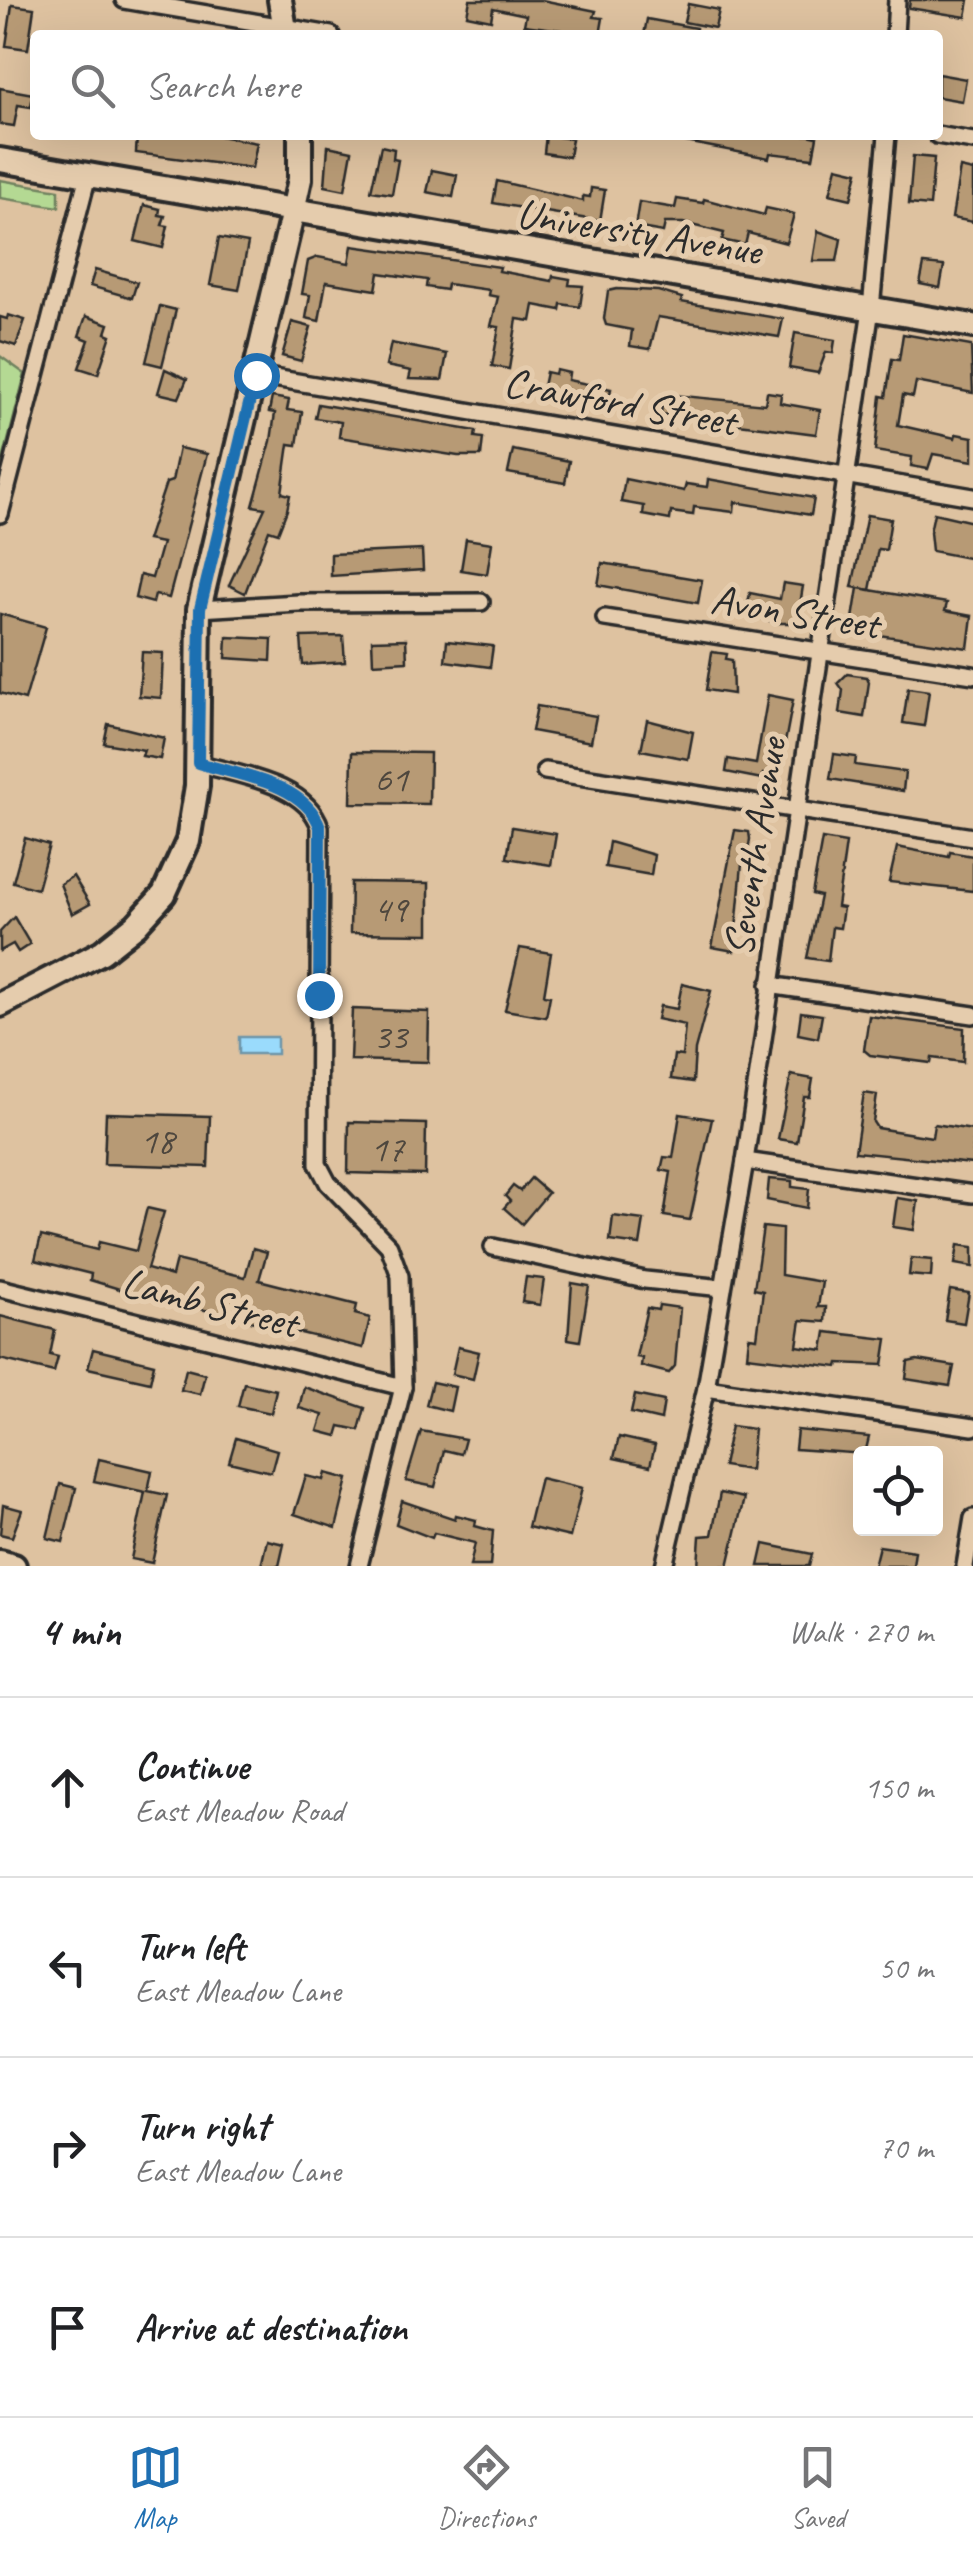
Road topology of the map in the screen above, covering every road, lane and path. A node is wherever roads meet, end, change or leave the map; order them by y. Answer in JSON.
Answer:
{"nodes":[{"id":1,"x":124,"y":0,"type":"edge"},
{"id":2,"x":280,"y":0,"type":"edge"},
{"id":3,"x":897,"y":0,"type":"edge"},
{"id":4,"x":280,"y":30,"type":"edge"},
{"id":5,"x":285,"y":30,"type":"edge"},
{"id":6,"x":895,"y":30,"type":"edge"},
{"id":7,"x":943,"y":136,"type":"edge"},
{"id":8,"x":300,"y":140,"type":"edge"},
{"id":9,"x":888,"y":140,"type":"edge"},
{"id":10,"x":973,"y":141,"type":"edge"},
{"id":11,"x":0,"y":160,"type":"edge"},
{"id":12,"x":88,"y":175,"type":"junction"},
{"id":13,"x":294,"y":211,"type":"junction"},
{"id":14,"x":871,"y":309,"type":"junction"},
{"id":15,"x":973,"y":326,"type":"edge"},
{"id":16,"x":256,"y":375,"type":"junction"},
{"id":17,"x":844,"y":475,"type":"junction"},
{"id":18,"x":973,"y":497,"type":"edge"},
{"id":19,"x":0,"y":514,"type":"edge"},
{"id":20,"x":481,"y":602,"type":"dead end"},
{"id":21,"x":200,"y":609,"type":"junction"},
{"id":22,"x":605,"y":618,"type":"dead end"},
{"id":23,"x":819,"y":652,"type":"junction"},
{"id":24,"x":973,"y":675,"type":"edge"},
{"id":25,"x":198,"y":763,"type":"junction"},
{"id":26,"x":545,"y":771,"type":"dead end"},
{"id":27,"x":798,"y":811,"type":"junction"},
{"id":28,"x":973,"y":837,"type":"edge"},
{"id":29,"x":769,"y":985,"type":"junction"},
{"id":30,"x":0,"y":1005,"type":"edge"},
{"id":31,"x":973,"y":1015,"type":"edge"},
{"id":32,"x":745,"y":1160,"type":"junction"},
{"id":33,"x":973,"y":1194,"type":"edge"},
{"id":34,"x":493,"y":1247,"type":"dead end"},
{"id":35,"x":0,"y":1288,"type":"edge"},
{"id":36,"x":723,"y":1288,"type":"junction"},
{"id":37,"x":403,"y":1386,"type":"junction"},
{"id":38,"x":706,"y":1388,"type":"junction"},
{"id":39,"x":973,"y":1428,"type":"edge"},
{"id":40,"x":973,"y":1518,"type":"edge"},
{"id":41,"x":0,"y":1562,"type":"edge"},
{"id":42,"x":14,"y":1566,"type":"edge"},
{"id":43,"x":359,"y":1566,"type":"edge"},
{"id":44,"x":664,"y":1566,"type":"edge"},
{"id":45,"x":965,"y":1566,"type":"edge"}],
"edges":[{"from":1,"to":4,"type":"street"},
{"from":2,"to":5,"type":"street"},
{"from":3,"to":6,"type":"street"},
{"from":7,"to":10,"type":"street"},
{"from":8,"to":13,"type":"street"},
{"from":9,"to":14,"type":"street","name":"Seventh Avenue"},
{"from":11,"to":12,"type":"street","name":"University Avenue"},
{"from":12,"to":13,"type":"street","name":"University Avenue"},
{"from":12,"to":19,"type":"street"},
{"from":13,"to":14,"type":"street","name":"University Avenue"},
{"from":13,"to":16,"type":"street"},
{"from":14,"to":15,"type":"street","name":"University Avenue"},
{"from":14,"to":17,"type":"street","name":"Seventh Avenue"},
{"from":16,"to":17,"type":"street","name":"Crawford Street"},
{"from":16,"to":21,"type":"street"},
{"from":17,"to":18,"type":"street","name":"Crawford Street"},
{"from":17,"to":23,"type":"street","name":"Seventh Avenue"},
{"from":20,"to":21,"type":"street"},
{"from":21,"to":25,"type":"street"},
{"from":22,"to":23,"type":"street","name":"Avon Street"},
{"from":23,"to":24,"type":"street","name":"Avon Street"},
{"from":23,"to":27,"type":"street","name":"Seventh Avenue"},
{"from":25,"to":30,"type":"street"},
{"from":25,"to":37,"type":"street"},
{"from":26,"to":27,"type":"street"},
{"from":27,"to":28,"type":"street"},
{"from":27,"to":29,"type":"street","name":"Seventh Avenue"},
{"from":29,"to":31,"type":"street"},
{"from":29,"to":32,"type":"street","name":"Seventh Avenue"},
{"from":32,"to":33,"type":"street"},
{"from":32,"to":36,"type":"street","name":"Seventh Avenue"},
{"from":34,"to":36,"type":"street"},
{"from":35,"to":37,"type":"street","name":"Lamb Street"},
{"from":36,"to":38,"type":"street","name":"Seventh Avenue"},
{"from":37,"to":43,"type":"street"},
{"from":38,"to":39,"type":"street"},
{"from":38,"to":44,"type":"street","name":"Seventh Avenue"},
{"from":40,"to":45,"type":"street"},
{"from":41,"to":42,"type":"street"}]}
